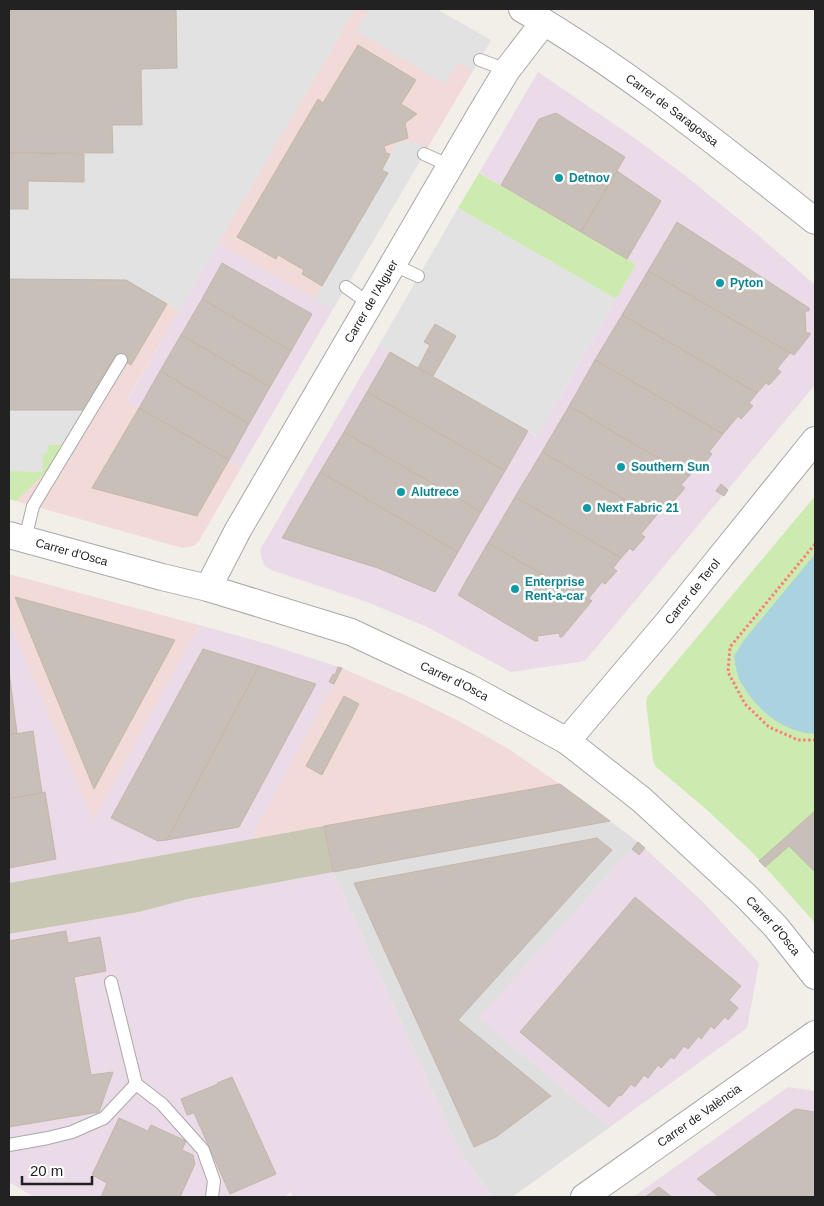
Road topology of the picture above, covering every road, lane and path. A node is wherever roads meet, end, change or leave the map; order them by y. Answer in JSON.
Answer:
{"nodes":[{"id":1,"x":522,"y":9,"type":"edge"},
{"id":2,"x":544,"y":22,"type":"junction"},
{"id":3,"x":480,"y":60,"type":"dead end"},
{"id":4,"x":507,"y":70,"type":"junction"},
{"id":5,"x":424,"y":154,"type":"dead end"},
{"id":6,"x":450,"y":166,"type":"junction"},
{"id":7,"x":815,"y":221,"type":"edge"},
{"id":8,"x":392,"y":264,"type":"junction"},
{"id":9,"x":418,"y":276,"type":"dead end"},
{"id":10,"x":346,"y":287,"type":"dead end"},
{"id":11,"x":370,"y":304,"type":"junction"},
{"id":12,"x":121,"y":360,"type":"dead end"},
{"id":13,"x":815,"y":440,"type":"edge"},
{"id":14,"x":17,"y":537,"type":"edge"},
{"id":15,"x":815,"y":544,"type":"edge"},
{"id":16,"x":208,"y":588,"type":"junction"},
{"id":17,"x":815,"y":740,"type":"edge"},
{"id":18,"x":567,"y":741,"type":"junction"},
{"id":19,"x":815,"y":976,"type":"edge"},
{"id":20,"x":111,"y":982,"type":"dead end"},
{"id":21,"x":815,"y":1034,"type":"edge"},
{"id":22,"x":136,"y":1084,"type":"junction"},
{"id":23,"x":9,"y":1145,"type":"edge"},
{"id":24,"x":212,"y":1197,"type":"edge"},
{"id":25,"x":584,"y":1197,"type":"edge"}],
"edges":[{"from":1,"to":2,"type":"street","name":"Carrer de Saragossa"},
{"from":2,"to":4,"type":"street","name":"Carrer de l'Alguer"},
{"from":2,"to":7,"type":"street","name":"Carrer de Saragossa"},
{"from":3,"to":4,"type":"lane"},
{"from":4,"to":6,"type":"street","name":"Carrer de l'Alguer"},
{"from":5,"to":6,"type":"lane"},
{"from":6,"to":8,"type":"street","name":"Carrer de l'Alguer"},
{"from":8,"to":9,"type":"lane"},
{"from":8,"to":11,"type":"street","name":"Carrer de l'Alguer"},
{"from":10,"to":11,"type":"lane"},
{"from":11,"to":16,"type":"street","name":"Carrer de l'Alguer"},
{"from":12,"to":14,"type":"lane"},
{"from":13,"to":18,"type":"street","name":"Carrer de Terol"},
{"from":14,"to":16,"type":"street","name":"Carrer d'Osca"},
{"from":15,"to":17,"type":"path"},
{"from":16,"to":18,"type":"street","name":"Carrer d'Osca"},
{"from":18,"to":19,"type":"street","name":"Carrer d'Osca"},
{"from":20,"to":22,"type":"lane"},
{"from":21,"to":25,"type":"street","name":"Carrer de València"},
{"from":22,"to":23,"type":"lane"},
{"from":22,"to":24,"type":"lane"}]}
